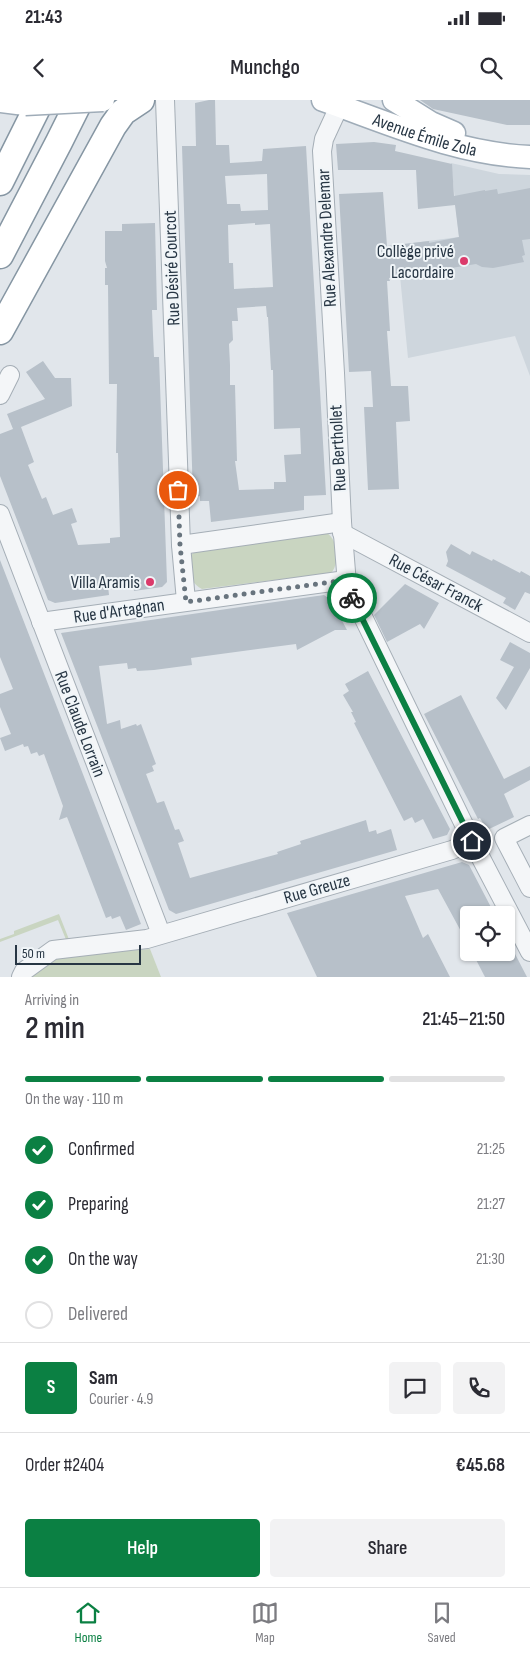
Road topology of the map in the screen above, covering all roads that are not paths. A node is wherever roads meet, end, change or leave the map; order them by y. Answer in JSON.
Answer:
{"nodes":[{"id":1,"x":0,"y":100,"type":"edge"},
{"id":2,"x":80,"y":100,"type":"edge"},
{"id":3,"x":165,"y":100,"type":"edge"},
{"id":4,"x":394,"y":100,"type":"edge"},
{"id":5,"x":33,"y":102,"type":"edge"},
{"id":6,"x":335,"y":102,"type":"edge"},
{"id":7,"x":122,"y":103,"type":"edge"},
{"id":8,"x":530,"y":141,"type":"edge"},
{"id":9,"x":530,"y":157,"type":"edge"},
{"id":10,"x":0,"y":182,"type":"edge"},
{"id":11,"x":0,"y":255,"type":"edge"},
{"id":12,"x":0,"y":331,"type":"edge"},
{"id":13,"x":335,"y":373,"type":"joint"},
{"id":14,"x":10,"y":375,"type":"dead end"},
{"id":15,"x":0,"y":395,"type":"edge"},
{"id":16,"x":0,"y":514,"type":"edge"},
{"id":17,"x":342,"y":527,"type":"junction"},
{"id":18,"x":180,"y":545,"type":"junction"},
{"id":19,"x":346,"y":580,"type":"junction"},
{"id":20,"x":186,"y":602,"type":"junction"},
{"id":21,"x":41,"y":622,"type":"junction"},
{"id":22,"x":530,"y":633,"type":"edge"},
{"id":23,"x":530,"y":825,"type":"edge"},
{"id":24,"x":472,"y":841,"type":"junction"},
{"id":25,"x":530,"y":888,"type":"edge"},
{"id":26,"x":161,"y":934,"type":"junction"},
{"id":27,"x":530,"y":952,"type":"edge"},
{"id":28,"x":21,"y":977,"type":"edge"}],
"edges":[{"from":1,"to":5,"type":"main road"},
{"from":2,"to":11,"type":"highway"},
{"from":3,"to":18,"type":"street","name":"Rue Désiré Courcot"},
{"from":4,"to":8,"type":"main road","name":"Avenue Émile Zola"},
{"from":5,"to":7,"type":"main road","bridge":true},
{"from":5,"to":10,"type":"highway"},
{"from":6,"to":9,"type":"main road","name":"Avenue Émile Zola"},
{"from":6,"to":13,"type":"street","name":"Rue Alexandre Delemar"},
{"from":7,"to":12,"type":"highway"},
{"from":13,"to":17,"type":"street","name":"Rue Berthollet"},
{"from":14,"to":15,"type":"street"},
{"from":16,"to":21,"type":"street","name":"Rue Claude Lorrain"},
{"from":17,"to":18,"type":"street"},
{"from":17,"to":19,"type":"street","name":"Rue Berthollet"},
{"from":17,"to":22,"type":"street","name":"Rue César Franck"},
{"from":18,"to":20,"type":"street","name":"Rue Désiré Courcot"},
{"from":19,"to":20,"type":"street","name":"Rue d'Artagnan"},
{"from":19,"to":24,"type":"street","name":"Rue Berthollet"},
{"from":20,"to":21,"type":"street","name":"Rue d'Artagnan"},
{"from":21,"to":26,"type":"street","name":"Rue Claude Lorrain"},
{"from":23,"to":25,"type":"street"},
{"from":24,"to":26,"type":"street","name":"Rue Greuze"},
{"from":24,"to":27,"type":"street","name":"Rue Berthollet"},
{"from":26,"to":28,"type":"street","name":"Rue Greuze"}]}
